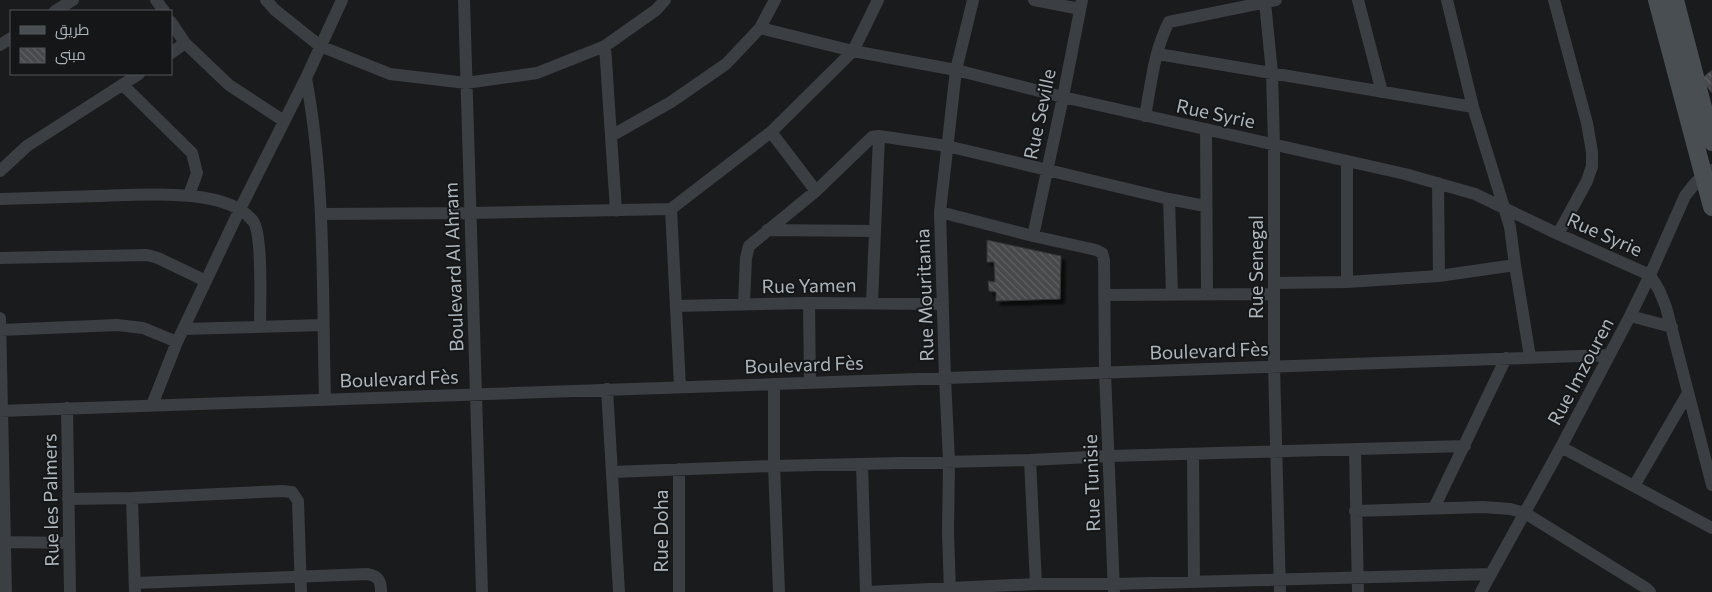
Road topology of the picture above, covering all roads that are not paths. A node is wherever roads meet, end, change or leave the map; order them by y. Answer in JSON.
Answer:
{"nodes":[{"id":1,"x":73,"y":0,"type":"edge"},
{"id":2,"x":266,"y":0,"type":"edge"},
{"id":3,"x":342,"y":0,"type":"edge"},
{"id":4,"x":464,"y":0,"type":"edge"},
{"id":5,"x":665,"y":0,"type":"edge"},
{"id":6,"x":776,"y":0,"type":"edge"},
{"id":7,"x":878,"y":0,"type":"edge"},
{"id":8,"x":973,"y":0,"type":"edge"},
{"id":9,"x":1034,"y":0,"type":"edge"},
{"id":10,"x":1358,"y":0,"type":"edge"},
{"id":11,"x":1447,"y":0,"type":"edge"},
{"id":12,"x":1554,"y":0,"type":"edge"},
{"id":13,"x":1657,"y":0,"type":"edge"},
{"id":14,"x":1675,"y":0,"type":"edge"},
{"id":15,"x":1271,"y":1,"type":"edge"},
{"id":16,"x":1081,"y":5,"type":"edge"},
{"id":17,"x":1216,"y":6,"type":"edge"},
{"id":18,"x":57,"y":10,"type":"edge"},
{"id":19,"x":172,"y":24,"type":"edge"},
{"id":20,"x":760,"y":28,"type":"junction"},
{"id":21,"x":185,"y":43,"type":"junction"},
{"id":22,"x":320,"y":46,"type":"junction"},
{"id":23,"x":605,"y":46,"type":"junction"},
{"id":24,"x":853,"y":51,"type":"junction"},
{"id":25,"x":172,"y":52,"type":"edge"},
{"id":26,"x":1158,"y":54,"type":"junction"},
{"id":27,"x":956,"y":70,"type":"junction"},
{"id":28,"x":1272,"y":73,"type":"junction"},
{"id":29,"x":138,"y":75,"type":"edge"},
{"id":30,"x":306,"y":78,"type":"junction"},
{"id":31,"x":466,"y":83,"type":"junction"},
{"id":32,"x":123,"y":85,"type":"junction"},
{"id":33,"x":1382,"y":92,"type":"junction"},
{"id":34,"x":1063,"y":97,"type":"junction"},
{"id":35,"x":1473,"y":106,"type":"junction"},
{"id":36,"x":1145,"y":116,"type":"junction"},
{"id":37,"x":284,"y":121,"type":"junction"},
{"id":38,"x":1206,"y":129,"type":"junction"},
{"id":39,"x":770,"y":132,"type":"junction"},
{"id":40,"x":611,"y":136,"type":"junction"},
{"id":41,"x":879,"y":136,"type":"junction"},
{"id":42,"x":1712,"y":142,"type":"edge"},
{"id":43,"x":1274,"y":144,"type":"junction"},
{"id":44,"x":947,"y":146,"type":"junction"},
{"id":45,"x":1347,"y":161,"type":"junction"},
{"id":46,"x":1047,"y":168,"type":"junction"},
{"id":47,"x":0,"y":171,"type":"edge"},
{"id":48,"x":1708,"y":173,"type":"edge"},
{"id":49,"x":1438,"y":183,"type":"junction"},
{"id":50,"x":816,"y":191,"type":"junction"},
{"id":51,"x":190,"y":195,"type":"junction"},
{"id":52,"x":0,"y":199,"type":"edge"},
{"id":53,"x":1169,"y":199,"type":"junction"},
{"id":54,"x":1205,"y":206,"type":"junction"},
{"id":55,"x":1504,"y":207,"type":"junction"},
{"id":56,"x":1712,"y":207,"type":"edge"},
{"id":57,"x":671,"y":208,"type":"junction"},
{"id":58,"x":240,"y":209,"type":"junction"},
{"id":59,"x":616,"y":211,"type":"junction"},
{"id":60,"x":940,"y":212,"type":"junction"},
{"id":61,"x":470,"y":213,"type":"junction"},
{"id":62,"x":321,"y":214,"type":"junction"},
{"id":63,"x":767,"y":230,"type":"junction"},
{"id":64,"x":875,"y":231,"type":"junction"},
{"id":65,"x":1558,"y":234,"type":"junction"},
{"id":66,"x":1032,"y":236,"type":"junction"},
{"id":67,"x":0,"y":258,"type":"edge"},
{"id":68,"x":1515,"y":265,"type":"junction"},
{"id":69,"x":1439,"y":276,"type":"junction"},
{"id":70,"x":1650,"y":276,"type":"junction"},
{"id":71,"x":206,"y":281,"type":"junction"},
{"id":72,"x":1347,"y":282,"type":"junction"},
{"id":73,"x":1274,"y":288,"type":"junction"},
{"id":74,"x":1172,"y":294,"type":"junction"},
{"id":75,"x":1207,"y":294,"type":"junction"},
{"id":76,"x":1104,"y":295,"type":"junction"},
{"id":77,"x":809,"y":303,"type":"junction"},
{"id":78,"x":872,"y":303,"type":"junction"},
{"id":79,"x":744,"y":304,"type":"junction"},
{"id":80,"x":943,"y":304,"type":"junction"},
{"id":81,"x":676,"y":306,"type":"junction"},
{"id":82,"x":1630,"y":316,"type":"junction"},
{"id":83,"x":0,"y":318,"type":"edge"},
{"id":84,"x":323,"y":325,"type":"junction"},
{"id":85,"x":260,"y":326,"type":"junction"},
{"id":86,"x":1672,"y":327,"type":"junction"},
{"id":87,"x":183,"y":328,"type":"junction"},
{"id":88,"x":1,"y":330,"type":"edge"},
{"id":89,"x":177,"y":342,"type":"junction"},
{"id":90,"x":1610,"y":354,"type":"junction"},
{"id":91,"x":1530,"y":357,"type":"junction"},
{"id":92,"x":1506,"y":358,"type":"junction"},
{"id":93,"x":1274,"y":366,"type":"junction"},
{"id":94,"x":1106,"y":372,"type":"junction"},
{"id":95,"x":945,"y":378,"type":"junction"},
{"id":96,"x":810,"y":382,"type":"junction"},
{"id":97,"x":774,"y":384,"type":"junction"},
{"id":98,"x":680,"y":387,"type":"junction"},
{"id":99,"x":607,"y":389,"type":"junction"},
{"id":100,"x":1688,"y":393,"type":"junction"},
{"id":101,"x":476,"y":394,"type":"junction"},
{"id":102,"x":325,"y":399,"type":"junction"},
{"id":103,"x":152,"y":405,"type":"junction"},
{"id":104,"x":67,"y":408,"type":"junction"},
{"id":105,"x":1,"y":411,"type":"edge"},
{"id":106,"x":1465,"y":446,"type":"junction"},
{"id":107,"x":1561,"y":447,"type":"junction"},
{"id":108,"x":1355,"y":449,"type":"junction"},
{"id":109,"x":1276,"y":451,"type":"junction"},
{"id":110,"x":1193,"y":454,"type":"junction"},
{"id":111,"x":1110,"y":456,"type":"junction"},
{"id":112,"x":1030,"y":460,"type":"junction"},
{"id":113,"x":949,"y":461,"type":"junction"},
{"id":114,"x":862,"y":464,"type":"junction"},
{"id":115,"x":774,"y":466,"type":"junction"},
{"id":116,"x":679,"y":469,"type":"junction"},
{"id":117,"x":612,"y":472,"type":"junction"},
{"id":118,"x":1712,"y":485,"type":"edge"},
{"id":119,"x":1634,"y":486,"type":"junction"},
{"id":120,"x":132,"y":498,"type":"junction"},
{"id":121,"x":68,"y":499,"type":"junction"},
{"id":122,"x":1434,"y":508,"type":"junction"},
{"id":123,"x":1355,"y":511,"type":"junction"},
{"id":124,"x":1525,"y":514,"type":"junction"},
{"id":125,"x":1712,"y":528,"type":"edge"},
{"id":126,"x":5,"y":542,"type":"junction"},
{"id":127,"x":69,"y":543,"type":"junction"},
{"id":128,"x":1491,"y":574,"type":"junction"},
{"id":129,"x":300,"y":577,"type":"junction"},
{"id":130,"x":1357,"y":577,"type":"junction"},
{"id":131,"x":1194,"y":582,"type":"junction"},
{"id":132,"x":1036,"y":584,"type":"junction"},
{"id":133,"x":1280,"y":586,"type":"edge"},
{"id":134,"x":135,"y":587,"type":"edge"},
{"id":135,"x":1114,"y":588,"type":"edge"},
{"id":136,"x":950,"y":590,"type":"edge"},
{"id":137,"x":6,"y":592,"type":"edge"},
{"id":138,"x":70,"y":592,"type":"edge"},
{"id":139,"x":301,"y":592,"type":"edge"},
{"id":140,"x":381,"y":592,"type":"edge"},
{"id":141,"x":482,"y":592,"type":"edge"},
{"id":142,"x":619,"y":592,"type":"edge"},
{"id":143,"x":678,"y":592,"type":"edge"},
{"id":144,"x":779,"y":592,"type":"edge"},
{"id":145,"x":866,"y":592,"type":"edge"},
{"id":146,"x":1358,"y":592,"type":"edge"},
{"id":147,"x":1481,"y":592,"type":"edge"},
{"id":148,"x":1650,"y":592,"type":"edge"}],
"edges":[{"from":1,"to":18,"type":"street"},
{"from":2,"to":22,"type":"street"},
{"from":3,"to":22,"type":"street"},
{"from":4,"to":31,"type":"street","name":"Boulevard Al Ahram"},
{"from":5,"to":23,"type":"street"},
{"from":6,"to":20,"type":"street"},
{"from":7,"to":24,"type":"street"},
{"from":8,"to":27,"type":"street","name":"Rue Mouritania"},
{"from":9,"to":16,"type":"street"},
{"from":10,"to":33,"type":"street"},
{"from":11,"to":35,"type":"street"},
{"from":12,"to":65,"type":"street"},
{"from":13,"to":48,"type":"street"},
{"from":14,"to":42,"type":"street"},
{"from":15,"to":17,"type":"street"},
{"from":15,"to":28,"type":"street","name":"Rue Senegal"},
{"from":16,"to":34,"type":"street","name":"Rue Seville"},
{"from":17,"to":26,"type":"street"},
{"from":19,"to":21,"type":"street"},
{"from":20,"to":24,"type":"street","name":"Rue Syrie"},
{"from":20,"to":40,"type":"street"},
{"from":21,"to":25,"type":"street"},
{"from":21,"to":37,"type":"street"},
{"from":22,"to":30,"type":"street"},
{"from":22,"to":31,"type":"street"},
{"from":23,"to":31,"type":"street"},
{"from":23,"to":40,"type":"street"},
{"from":24,"to":27,"type":"street","name":"Rue Syrie"},
{"from":24,"to":39,"type":"street"},
{"from":26,"to":28,"type":"street"},
{"from":26,"to":36,"type":"street"},
{"from":27,"to":34,"type":"street","name":"Rue Syrie"},
{"from":27,"to":44,"type":"street","name":"Rue Mouritania"},
{"from":28,"to":33,"type":"street"},
{"from":28,"to":43,"type":"street","name":"Rue Senegal"},
{"from":29,"to":32,"type":"street"},
{"from":30,"to":37,"type":"street"},
{"from":30,"to":62,"type":"street"},
{"from":31,"to":61,"type":"street","name":"Boulevard Al Ahram"},
{"from":32,"to":47,"type":"street"},
{"from":32,"to":51,"type":"street"},
{"from":33,"to":35,"type":"street"},
{"from":34,"to":36,"type":"street","name":"Rue Syrie"},
{"from":34,"to":46,"type":"street","name":"Rue Seville"},
{"from":35,"to":55,"type":"street"},
{"from":36,"to":38,"type":"street","name":"Rue Syrie"},
{"from":37,"to":58,"type":"street"},
{"from":38,"to":43,"type":"street","name":"Rue Syrie"},
{"from":38,"to":54,"type":"street"},
{"from":39,"to":50,"type":"street"},
{"from":39,"to":57,"type":"street"},
{"from":40,"to":59,"type":"street"},
{"from":41,"to":44,"type":"street"},
{"from":41,"to":50,"type":"street"},
{"from":41,"to":64,"type":"street"},
{"from":43,"to":45,"type":"street","name":"Rue Syrie"},
{"from":43,"to":73,"type":"street","name":"Rue Senegal"},
{"from":44,"to":46,"type":"street"},
{"from":44,"to":60,"type":"street","name":"Rue Mouritania"},
{"from":45,"to":49,"type":"street","name":"Rue Syrie"},
{"from":45,"to":72,"type":"street"},
{"from":46,"to":53,"type":"street"},
{"from":46,"to":66,"type":"street","name":"Rue Seville"},
{"from":48,"to":56,"type":"street"},
{"from":48,"to":70,"type":"street","name":"Rue Imzouren"},
{"from":49,"to":55,"type":"street","name":"Rue Syrie"},
{"from":49,"to":69,"type":"street"},
{"from":50,"to":63,"type":"street"},
{"from":51,"to":52,"type":"street"},
{"from":51,"to":58,"type":"street"},
{"from":53,"to":54,"type":"street"},
{"from":53,"to":74,"type":"street"},
{"from":54,"to":75,"type":"street"},
{"from":55,"to":65,"type":"street","name":"Rue Syrie"},
{"from":55,"to":68,"type":"street"},
{"from":57,"to":59,"type":"street"},
{"from":57,"to":81,"type":"street"},
{"from":58,"to":71,"type":"street"},
{"from":58,"to":85,"type":"street"},
{"from":59,"to":61,"type":"street"},
{"from":60,"to":66,"type":"street"},
{"from":60,"to":80,"type":"street","name":"Rue Mouritania"},
{"from":61,"to":62,"type":"street"},
{"from":61,"to":101,"type":"street","name":"Boulevard Al Ahram"},
{"from":62,"to":84,"type":"street"},
{"from":63,"to":64,"type":"street"},
{"from":63,"to":79,"type":"street"},
{"from":64,"to":78,"type":"street"},
{"from":65,"to":70,"type":"street","name":"Rue Syrie"},
{"from":66,"to":76,"type":"street","name":"Rue Tunisie"},
{"from":67,"to":71,"type":"street"},
{"from":68,"to":69,"type":"street"},
{"from":68,"to":91,"type":"street"},
{"from":69,"to":72,"type":"street"},
{"from":70,"to":82,"type":"street","name":"Rue Imzouren"},
{"from":70,"to":86,"type":"street"},
{"from":71,"to":87,"type":"street"},
{"from":72,"to":73,"type":"street"},
{"from":73,"to":75,"type":"street"},
{"from":73,"to":93,"type":"street","name":"Rue Senegal"},
{"from":74,"to":75,"type":"street"},
{"from":74,"to":76,"type":"street"},
{"from":76,"to":94,"type":"street","name":"Rue Tunisie"},
{"from":77,"to":78,"type":"street","name":"Rue Yamen"},
{"from":77,"to":79,"type":"street","name":"Rue Yamen"},
{"from":77,"to":96,"type":"street"},
{"from":78,"to":80,"type":"street","name":"Rue Yamen"},
{"from":79,"to":81,"type":"street","name":"Rue Yamen"},
{"from":80,"to":95,"type":"street","name":"Rue Mouritania"},
{"from":81,"to":98,"type":"street"},
{"from":82,"to":86,"type":"street"},
{"from":82,"to":90,"type":"street","name":"Rue Imzouren"},
{"from":83,"to":88,"type":"street"},
{"from":84,"to":85,"type":"street"},
{"from":84,"to":102,"type":"street"},
{"from":85,"to":87,"type":"street"},
{"from":86,"to":100,"type":"street"},
{"from":87,"to":89,"type":"street"},
{"from":88,"to":89,"type":"street"},
{"from":88,"to":105,"type":"street"},
{"from":89,"to":103,"type":"street"},
{"from":90,"to":91,"type":"street","name":"Boulevard Fès"},
{"from":90,"to":107,"type":"street","name":"Rue Imzouren"},
{"from":91,"to":92,"type":"street","name":"Boulevard Fès"},
{"from":92,"to":93,"type":"street","name":"Boulevard Fès"},
{"from":92,"to":106,"type":"street"},
{"from":93,"to":94,"type":"street","name":"Boulevard Fès"},
{"from":93,"to":109,"type":"street","name":"Rue Senegal"},
{"from":94,"to":95,"type":"street","name":"Boulevard Fès"},
{"from":94,"to":111,"type":"street","name":"Rue Tunisie"},
{"from":95,"to":96,"type":"street","name":"Boulevard Fès"},
{"from":95,"to":113,"type":"street","name":"Rue Mouritania"},
{"from":96,"to":97,"type":"street","name":"Boulevard Fès"},
{"from":97,"to":98,"type":"street","name":"Boulevard Fès"},
{"from":97,"to":115,"type":"street"},
{"from":98,"to":99,"type":"street","name":"Boulevard Fès"},
{"from":99,"to":101,"type":"street","name":"Boulevard Fès"},
{"from":99,"to":117,"type":"street"},
{"from":100,"to":118,"type":"street"},
{"from":100,"to":119,"type":"street"},
{"from":101,"to":102,"type":"street","name":"Boulevard Fès"},
{"from":101,"to":141,"type":"street","name":"Boulevard Al Ahram"},
{"from":102,"to":103,"type":"street","name":"Boulevard Fès"},
{"from":103,"to":104,"type":"street","name":"Boulevard Fès"},
{"from":104,"to":105,"type":"street","name":"Boulevard Fès"},
{"from":104,"to":121,"type":"street","name":"Rue les Palmers"},
{"from":105,"to":126,"type":"street"},
{"from":106,"to":108,"type":"street"},
{"from":106,"to":122,"type":"street"},
{"from":107,"to":119,"type":"street"},
{"from":107,"to":124,"type":"street","name":"Rue Imzouren"},
{"from":108,"to":109,"type":"street"},
{"from":108,"to":123,"type":"street"},
{"from":109,"to":110,"type":"street"},
{"from":109,"to":133,"type":"street","name":"Rue Senegal"},
{"from":110,"to":111,"type":"street"},
{"from":110,"to":131,"type":"street"},
{"from":111,"to":112,"type":"street"},
{"from":111,"to":135,"type":"street","name":"Rue Tunisie"},
{"from":112,"to":113,"type":"street"},
{"from":112,"to":132,"type":"street"},
{"from":113,"to":114,"type":"street"},
{"from":113,"to":136,"type":"street","name":"Rue Mouritania"},
{"from":114,"to":115,"type":"street"},
{"from":114,"to":145,"type":"street"},
{"from":115,"to":116,"type":"street"},
{"from":115,"to":144,"type":"street"},
{"from":116,"to":117,"type":"street"},
{"from":116,"to":143,"type":"street","name":"Rue Doha"},
{"from":117,"to":142,"type":"street"},
{"from":119,"to":125,"type":"street"},
{"from":120,"to":121,"type":"street"},
{"from":120,"to":129,"type":"street"},
{"from":120,"to":134,"type":"street"},
{"from":121,"to":127,"type":"street","name":"Rue les Palmers"},
{"from":122,"to":123,"type":"street"},
{"from":122,"to":124,"type":"street"},
{"from":123,"to":130,"type":"street"},
{"from":124,"to":128,"type":"street","name":"Rue Imzouren"},
{"from":124,"to":148,"type":"street"},
{"from":126,"to":127,"type":"street"},
{"from":126,"to":137,"type":"street"},
{"from":127,"to":138,"type":"street","name":"Rue les Palmers"},
{"from":128,"to":130,"type":"street"},
{"from":128,"to":147,"type":"street","name":"Rue Imzouren"},
{"from":129,"to":134,"type":"street"},
{"from":129,"to":139,"type":"street"},
{"from":129,"to":140,"type":"street"},
{"from":130,"to":133,"type":"street"},
{"from":130,"to":146,"type":"street"},
{"from":131,"to":133,"type":"street"},
{"from":131,"to":135,"type":"street"},
{"from":132,"to":135,"type":"street"},
{"from":132,"to":136,"type":"street"},
{"from":136,"to":145,"type":"street"}]}
